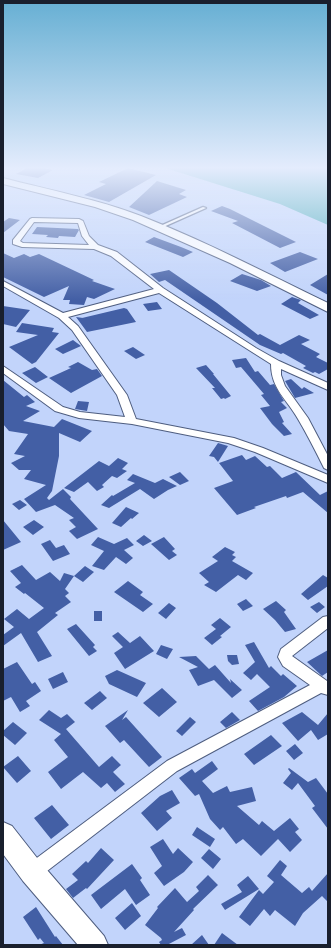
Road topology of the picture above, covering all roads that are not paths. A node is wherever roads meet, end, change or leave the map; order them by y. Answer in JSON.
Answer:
{"nodes":[{"id":1,"x":117,"y":211,"type":"edge"},
{"id":2,"x":196,"y":211,"type":"edge"},
{"id":3,"x":160,"y":227,"type":"junction"},
{"id":4,"x":95,"y":247,"type":"junction"},
{"id":5,"x":3,"y":283,"type":"edge"},
{"id":6,"x":160,"y":290,"type":"junction"},
{"id":7,"x":328,"y":308,"type":"edge"},
{"id":8,"x":62,"y":316,"type":"junction"},
{"id":9,"x":276,"y":363,"type":"junction"},
{"id":10,"x":3,"y":370,"type":"edge"},
{"id":11,"x":328,"y":387,"type":"edge"},
{"id":12,"x":132,"y":421,"type":"junction"},
{"id":13,"x":328,"y":466,"type":"edge"},
{"id":14,"x":328,"y":479,"type":"edge"},
{"id":15,"x":328,"y":621,"type":"edge"},
{"id":16,"x":325,"y":687,"type":"edge"},
{"id":17,"x":3,"y":834,"type":"edge"},
{"id":18,"x":32,"y":872,"type":"junction"},
{"id":19,"x":89,"y":942,"type":"edge"}],
"edges":[{"from":1,"to":3,"type":"street"},
{"from":2,"to":3,"type":"lane"},
{"from":3,"to":7,"type":"street"},
{"from":4,"to":4,"type":"street"},
{"from":4,"to":6,"type":"street"},
{"from":5,"to":8,"type":"street"},
{"from":6,"to":8,"type":"street"},
{"from":6,"to":9,"type":"street"},
{"from":8,"to":12,"type":"street"},
{"from":9,"to":11,"type":"street"},
{"from":9,"to":13,"type":"street"},
{"from":10,"to":12,"type":"street"},
{"from":12,"to":14,"type":"street"},
{"from":15,"to":16,"type":"street"},
{"from":16,"to":18,"type":"street"},
{"from":17,"to":18,"type":"street"},
{"from":18,"to":19,"type":"street"}]}
